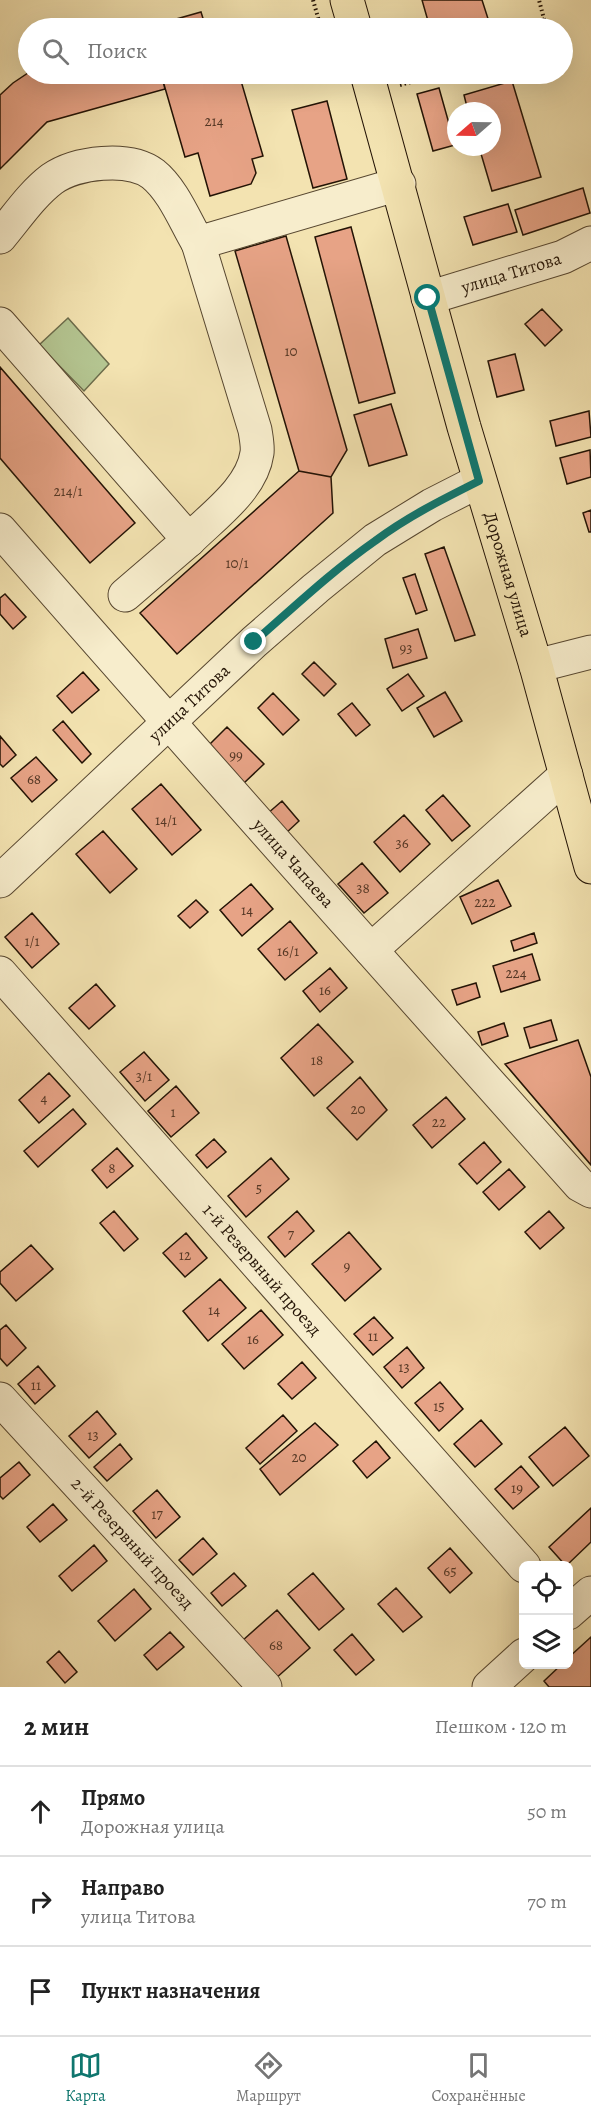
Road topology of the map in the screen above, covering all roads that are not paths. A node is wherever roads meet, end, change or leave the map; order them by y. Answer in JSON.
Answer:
{"nodes":[{"id":1,"x":347,"y":0,"type":"edge"},
{"id":2,"x":352,"y":18,"type":"edge"},
{"id":3,"x":383,"y":84,"type":"edge"},
{"id":4,"x":399,"y":184,"type":"junction"},
{"id":5,"x":0,"y":237,"type":"edge"},
{"id":6,"x":198,"y":243,"type":"junction"},
{"id":7,"x":591,"y":243,"type":"edge"},
{"id":8,"x":428,"y":298,"type":"junction"},
{"id":9,"x":0,"y":324,"type":"edge"},
{"id":10,"x":479,"y":481,"type":"junction"},
{"id":11,"x":0,"y":530,"type":"edge"},
{"id":12,"x":189,"y":540,"type":"junction"},
{"id":13,"x":125,"y":595,"type":"dead end"},
{"id":14,"x":591,"y":652,"type":"edge"},
{"id":15,"x":536,"y":666,"type":"junction"},
{"id":16,"x":168,"y":723,"type":"junction"},
{"id":17,"x":566,"y":775,"type":"junction"},
{"id":18,"x":591,"y":867,"type":"edge"},
{"id":19,"x":0,"y":881,"type":"edge"},
{"id":20,"x":371,"y":950,"type":"junction"},
{"id":21,"x":0,"y":973,"type":"edge"},
{"id":22,"x":591,"y":1191,"type":"edge"},
{"id":23,"x":0,"y":1399,"type":"edge"},
{"id":24,"x":520,"y":1561,"type":"edge"},
{"id":25,"x":591,"y":1593,"type":"edge"},
{"id":26,"x":573,"y":1609,"type":"edge"},
{"id":27,"x":265,"y":1687,"type":"edge"}],
"edges":[{"from":1,"to":2,"type":"main road"},
{"from":3,"to":4,"type":"main road","name":"Дорожная улица"},
{"from":4,"to":6,"type":"street"},
{"from":4,"to":8,"type":"main road","name":"Дорожная улица"},
{"from":5,"to":6,"type":"street"},
{"from":6,"to":12,"type":"street"},
{"from":7,"to":8,"type":"street","name":"улица Титова"},
{"from":8,"to":10,"type":"main road","name":"Дорожная улица"},
{"from":9,"to":12,"type":"street"},
{"from":10,"to":15,"type":"main road","name":"Дорожная улица"},
{"from":10,"to":16,"type":"street","name":"улица Титова"},
{"from":11,"to":16,"type":"street","name":"улица Чапаева"},
{"from":12,"to":13,"type":"street"},
{"from":14,"to":15,"type":"street"},
{"from":15,"to":17,"type":"main road","name":"Дорожная улица"},
{"from":16,"to":19,"type":"street","name":"улица Титова"},
{"from":16,"to":20,"type":"street","name":"улица Чапаева"},
{"from":17,"to":18,"type":"main road","name":"Дорожная улица"},
{"from":17,"to":20,"type":"street"},
{"from":20,"to":22,"type":"street","name":"улица Чапаева"},
{"from":21,"to":24,"type":"street","name":"1-й Резервный проезд"},
{"from":23,"to":27,"type":"street","name":"2-й Резервный проезд"},
{"from":25,"to":26,"type":"street"}]}
